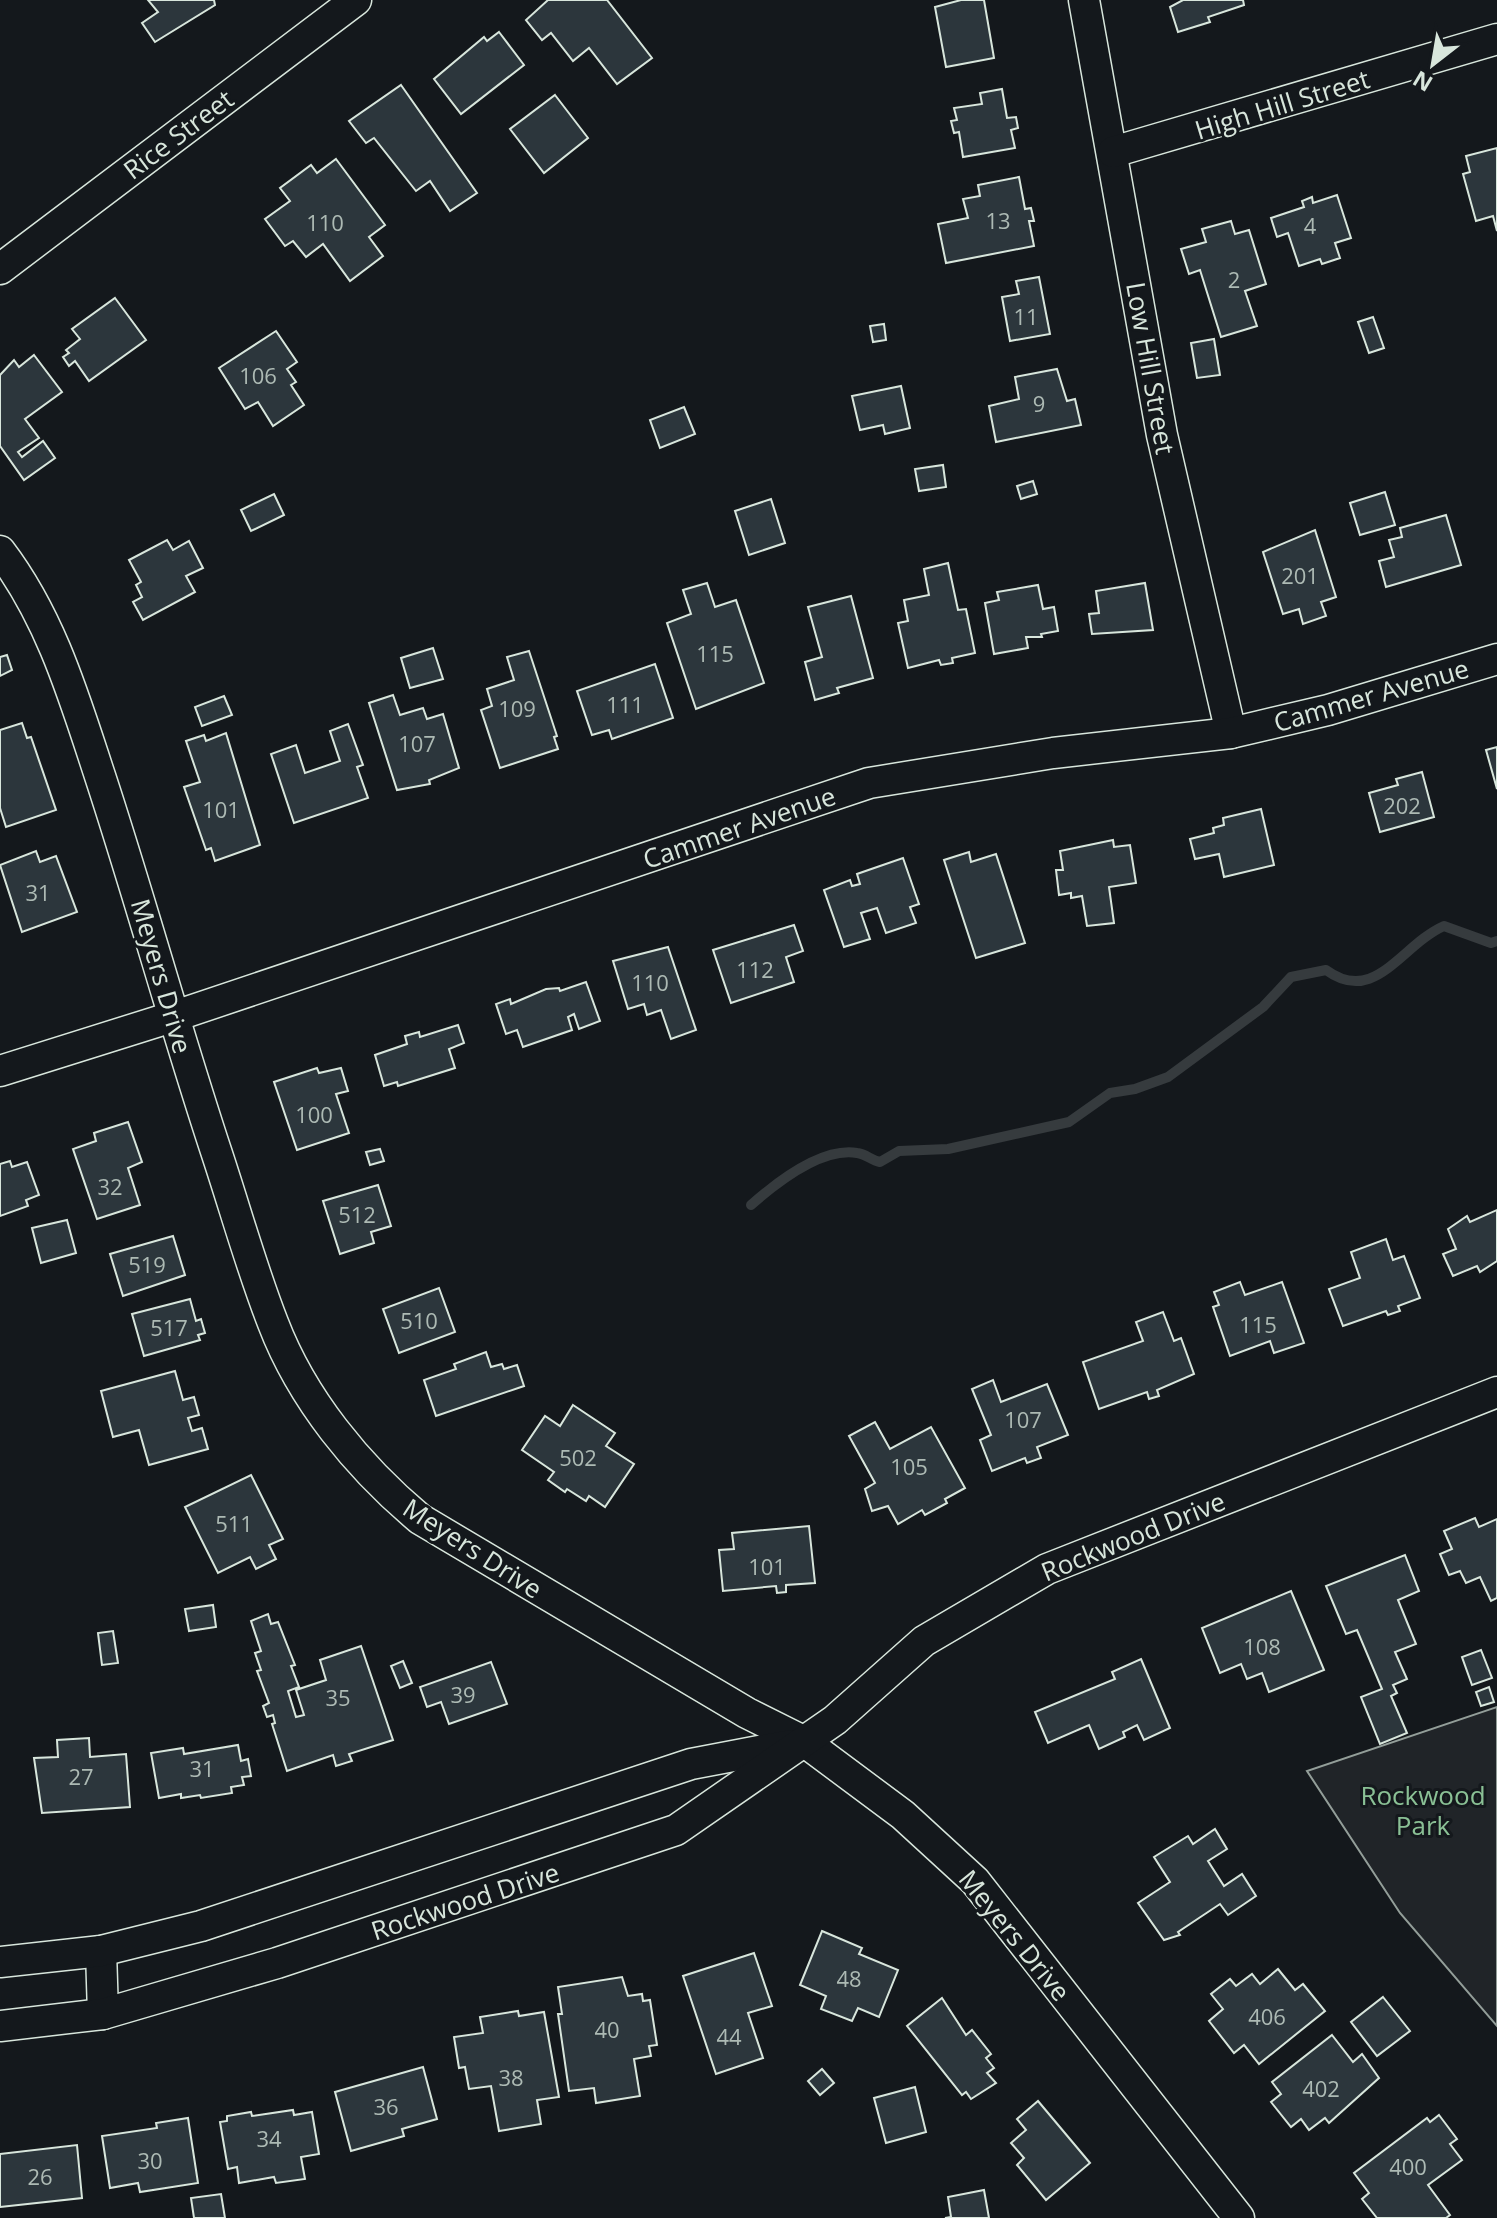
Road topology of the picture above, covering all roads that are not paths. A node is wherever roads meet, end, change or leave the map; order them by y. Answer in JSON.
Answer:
{"nodes":[{"id":1,"x":356,"y":0,"type":"edge"},
{"id":2,"x":1084,"y":0,"type":"edge"},
{"id":3,"x":1497,"y":39,"type":"edge"},
{"id":4,"x":1113,"y":152,"type":"junction"},
{"id":5,"x":0,"y":269,"type":"edge"},
{"id":6,"x":0,"y":551,"type":"edge"},
{"id":7,"x":1497,"y":659,"type":"edge"},
{"id":8,"x":1231,"y":733,"type":"junction"},
{"id":9,"x":172,"y":1017,"type":"junction"},
{"id":10,"x":0,"y":1071,"type":"edge"},
{"id":11,"x":1497,"y":1392,"type":"edge"},
{"id":12,"x":805,"y":1742,"type":"junction"},
{"id":13,"x":101,"y":1951,"type":"junction"},
{"id":14,"x":0,"y":1962,"type":"edge"},
{"id":15,"x":103,"y":2014,"type":"junction"},
{"id":16,"x":0,"y":2026,"type":"edge"},
{"id":17,"x":1239,"y":2218,"type":"edge"}],
"edges":[{"from":1,"to":5,"type":"street","name":"Rice Street"},
{"from":2,"to":4,"type":"street","name":"Low Hill Street"},
{"from":3,"to":4,"type":"street","name":"High Hill Street"},
{"from":4,"to":8,"type":"street","name":"Low Hill Street"},
{"from":6,"to":9,"type":"street","name":"Meyers Drive"},
{"from":7,"to":8,"type":"street","name":"Cammer Avenue"},
{"from":8,"to":9,"type":"street","name":"Cammer Avenue"},
{"from":9,"to":10,"type":"street","name":"Cammer Avenue"},
{"from":9,"to":12,"type":"street","name":"Meyers Drive"},
{"from":11,"to":12,"type":"street","name":"Rockwood Drive"},
{"from":12,"to":13,"type":"street","name":"Rockwood Drive"},
{"from":12,"to":15,"type":"street","name":"Rockwood Drive"},
{"from":12,"to":17,"type":"street","name":"Meyers Drive"},
{"from":13,"to":14,"type":"street","name":"Rockwood Drive"},
{"from":13,"to":15,"type":"street"},
{"from":15,"to":16,"type":"street","name":"Rockwood Drive"}]}
